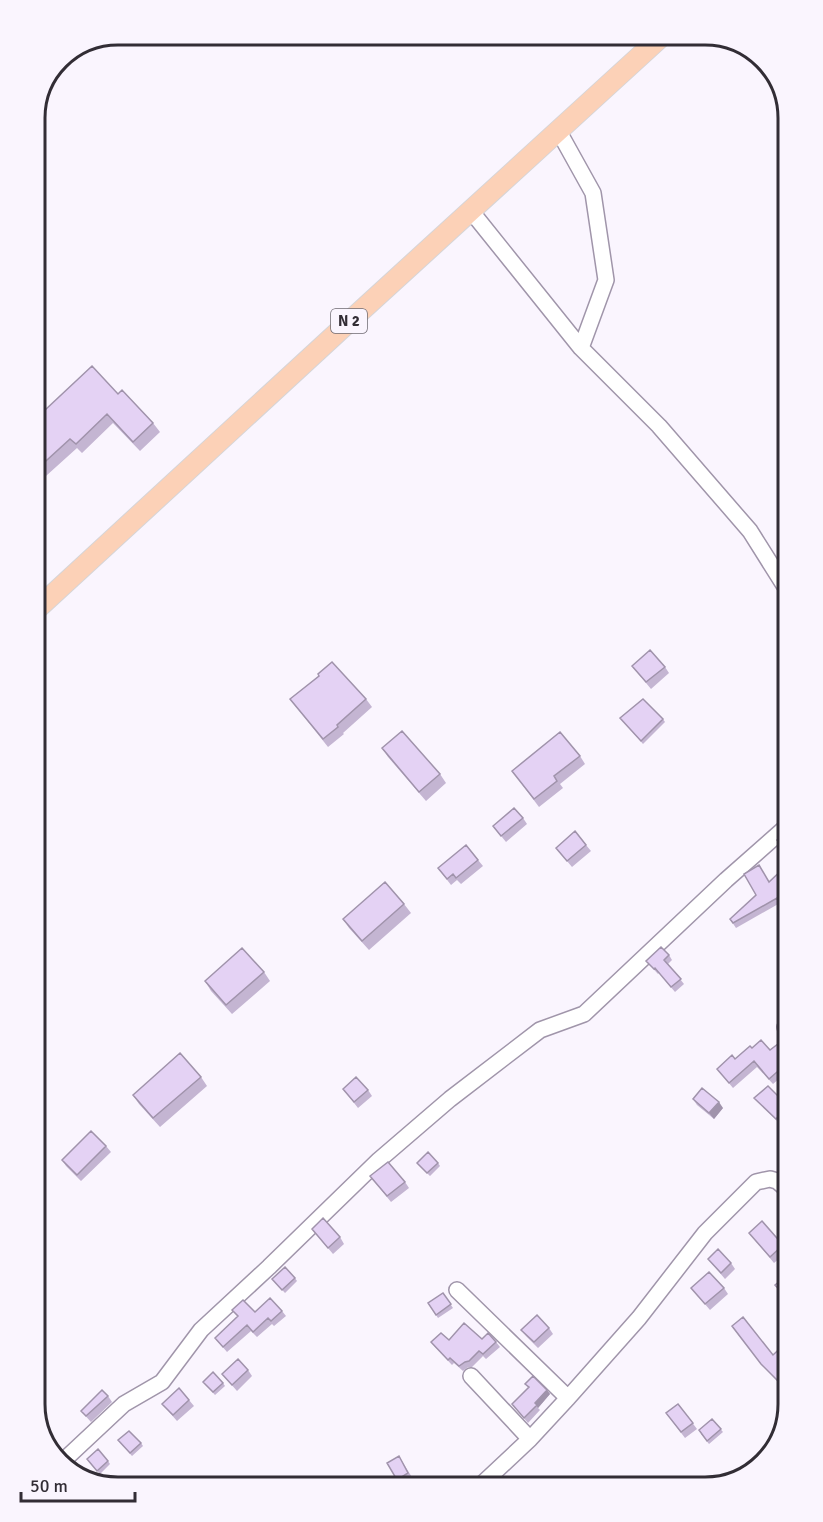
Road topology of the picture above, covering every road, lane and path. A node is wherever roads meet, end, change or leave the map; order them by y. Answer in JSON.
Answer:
{"nodes":[{"id":1,"x":652,"y":45,"type":"edge"},
{"id":2,"x":558,"y":130,"type":"junction"},
{"id":3,"x":471,"y":211,"type":"junction"},
{"id":4,"x":581,"y":348,"type":"junction"},
{"id":5,"x":778,"y":575,"type":"edge"},
{"id":6,"x":45,"y":602,"type":"edge"},
{"id":7,"x":778,"y":834,"type":"edge"},
{"id":8,"x":778,"y":1182,"type":"edge"},
{"id":9,"x":457,"y":1290,"type":"dead end"},
{"id":10,"x":471,"y":1376,"type":"dead end"},
{"id":11,"x":568,"y":1398,"type":"junction"},
{"id":12,"x":530,"y":1439,"type":"junction"},
{"id":13,"x":67,"y":1457,"type":"edge"},
{"id":14,"x":489,"y":1477,"type":"edge"}],
"edges":[{"from":1,"to":2,"type":"main road","number":"N 2"},
{"from":2,"to":3,"type":"main road","number":"N 2"},
{"from":2,"to":4,"type":"street"},
{"from":3,"to":4,"type":"street"},
{"from":3,"to":6,"type":"main road","number":"N 2"},
{"from":4,"to":5,"type":"street"},
{"from":7,"to":13,"type":"street"},
{"from":8,"to":11,"type":"street"},
{"from":9,"to":11,"type":"street"},
{"from":10,"to":12,"type":"street"},
{"from":11,"to":12,"type":"street"},
{"from":12,"to":14,"type":"street"}]}
